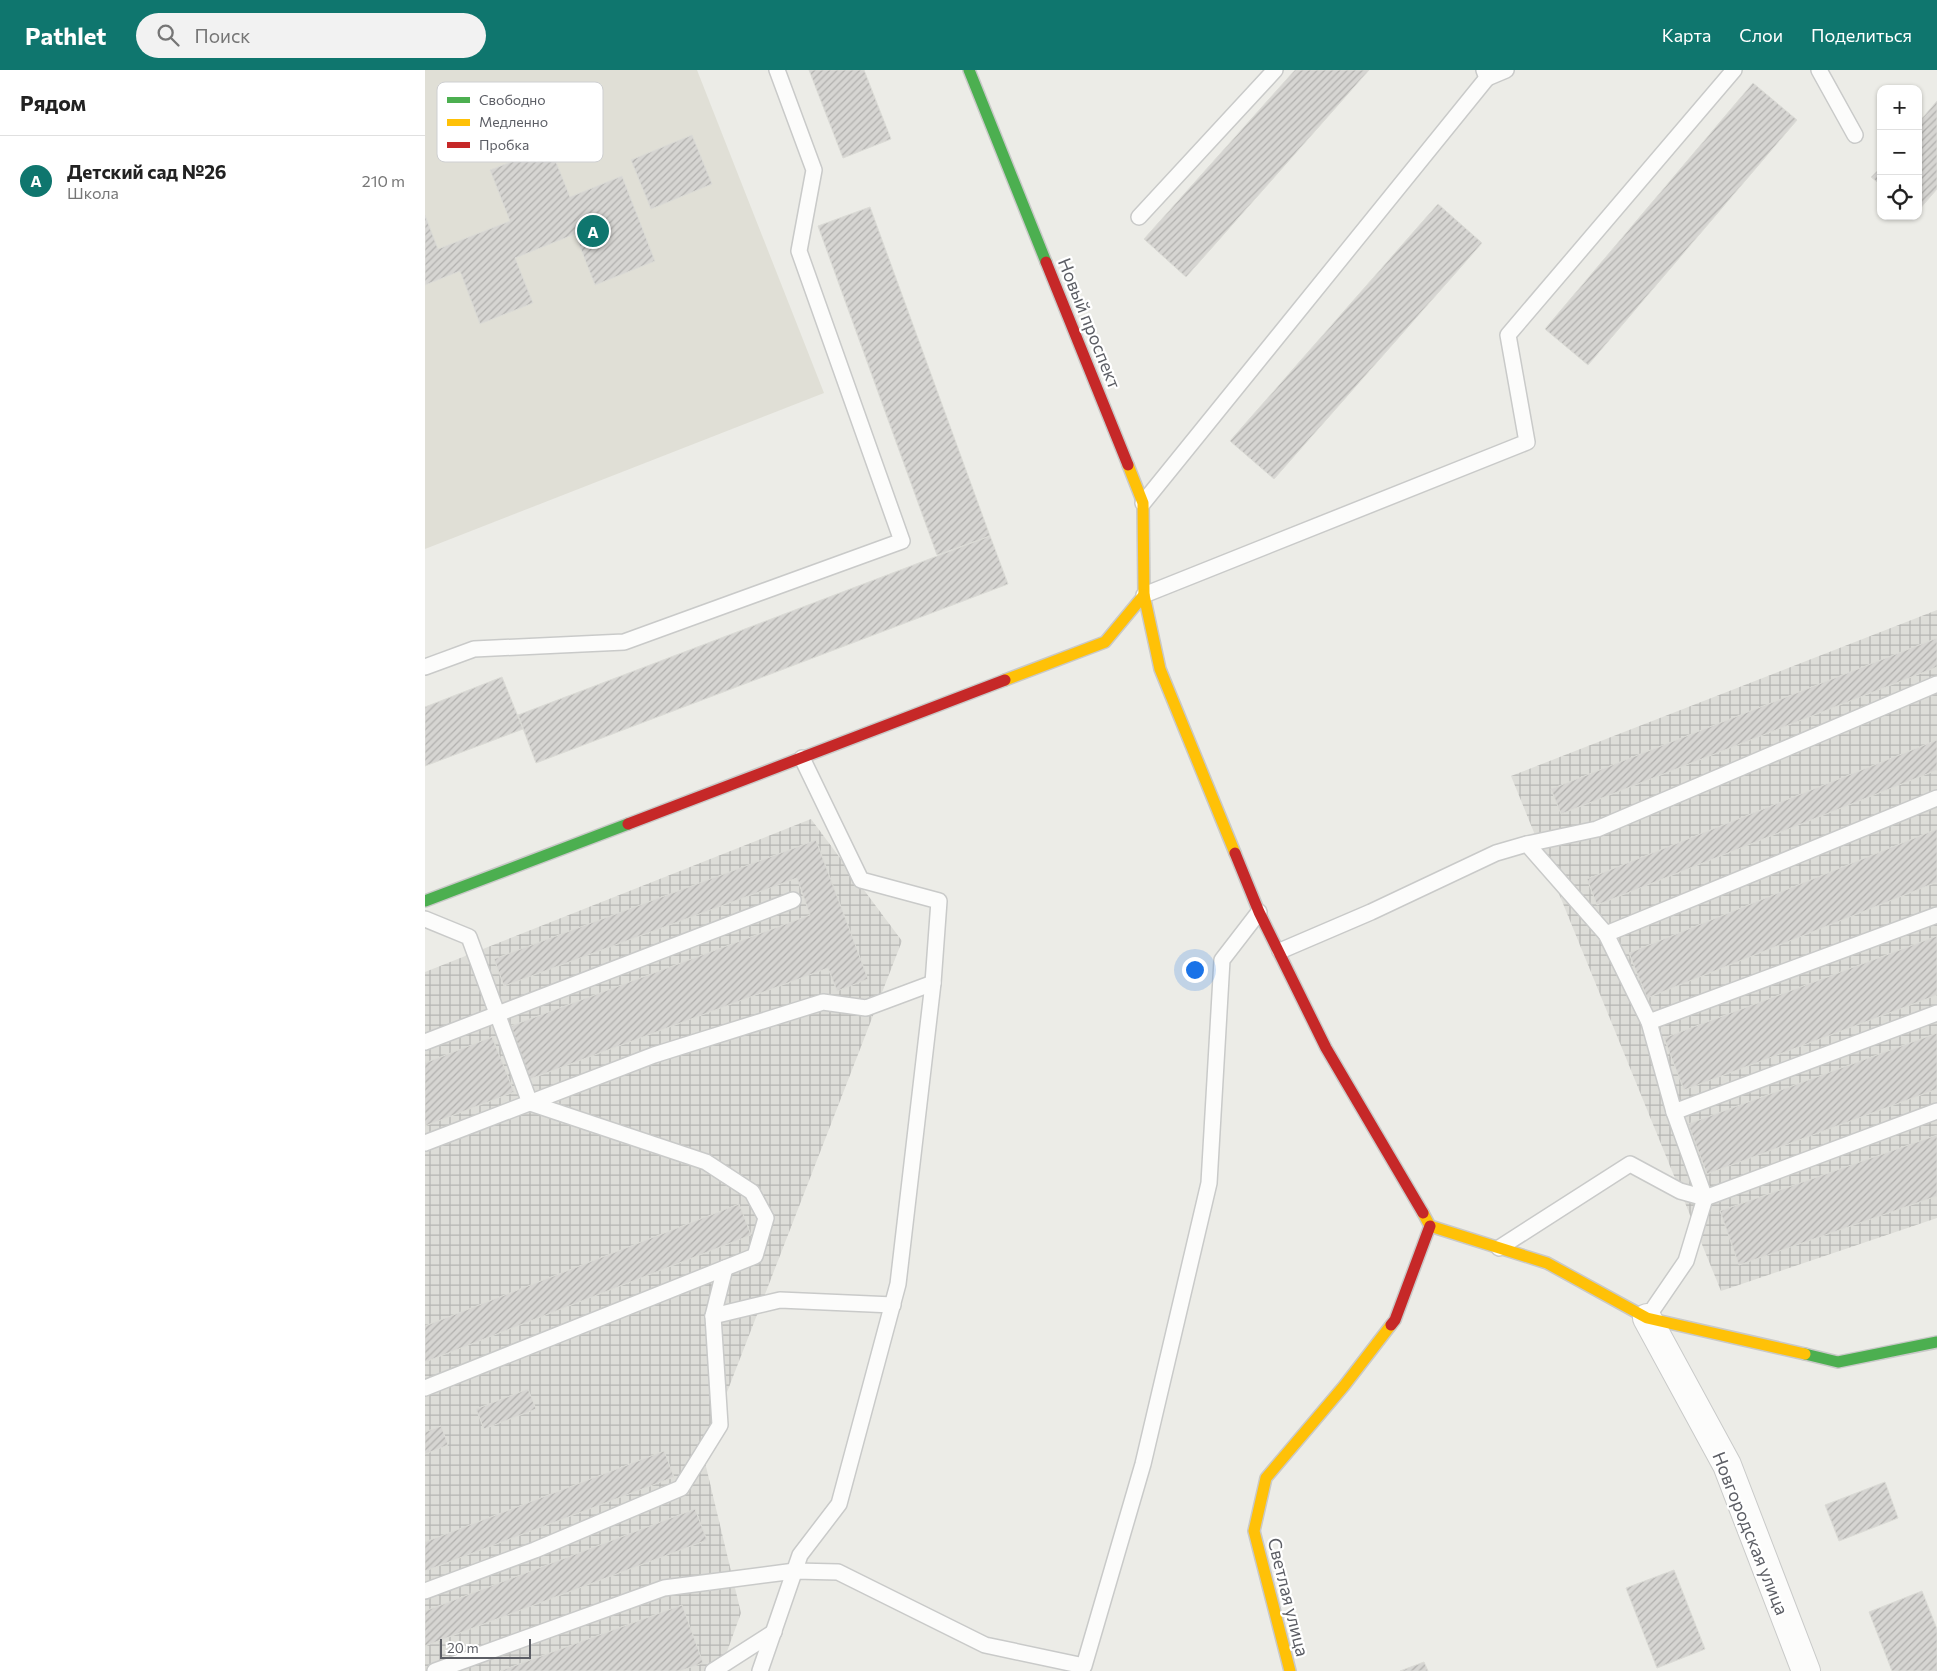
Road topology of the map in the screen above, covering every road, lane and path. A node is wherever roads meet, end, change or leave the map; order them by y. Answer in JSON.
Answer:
{"nodes":[{"id":1,"x":777,"y":70,"type":"edge"},
{"id":2,"x":969,"y":70,"type":"edge"},
{"id":3,"x":1275,"y":70,"type":"edge"},
{"id":4,"x":1506,"y":70,"type":"edge"},
{"id":5,"x":1734,"y":70,"type":"edge"},
{"id":6,"x":1819,"y":70,"type":"edge"},
{"id":7,"x":1485,"y":74,"type":"edge"},
{"id":8,"x":1855,"y":135,"type":"dead end"},
{"id":9,"x":1139,"y":217,"type":"dead end"},
{"id":10,"x":1143,"y":503,"type":"junction"},
{"id":11,"x":1144,"y":595,"type":"junction"},
{"id":12,"x":425,"y":667,"type":"edge"},
{"id":13,"x":1937,"y":684,"type":"edge"},
{"id":14,"x":802,"y":758,"type":"junction"},
{"id":15,"x":1937,"y":798,"type":"edge"},
{"id":16,"x":1527,"y":844,"type":"junction"},
{"id":17,"x":793,"y":900,"type":"dead end"},
{"id":18,"x":425,"y":901,"type":"edge"},
{"id":19,"x":1259,"y":912,"type":"junction"},
{"id":20,"x":1937,"y":915,"type":"edge"},
{"id":21,"x":425,"y":919,"type":"edge"},
{"id":22,"x":1606,"y":934,"type":"junction"},
{"id":23,"x":1280,"y":951,"type":"junction"},
{"id":24,"x":933,"y":983,"type":"junction"},
{"id":25,"x":1937,"y":1013,"type":"edge"},
{"id":26,"x":497,"y":1014,"type":"junction"},
{"id":27,"x":1649,"y":1022,"type":"junction"},
{"id":28,"x":425,"y":1042,"type":"edge"},
{"id":29,"x":530,"y":1103,"type":"junction"},
{"id":30,"x":1937,"y":1111,"type":"edge"},
{"id":31,"x":1674,"y":1112,"type":"junction"},
{"id":32,"x":425,"y":1143,"type":"edge"},
{"id":33,"x":1705,"y":1198,"type":"junction"},
{"id":34,"x":1430,"y":1226,"type":"junction"},
{"id":35,"x":1499,"y":1248,"type":"junction"},
{"id":36,"x":725,"y":1268,"type":"junction"},
{"id":37,"x":893,"y":1305,"type":"junction"},
{"id":38,"x":713,"y":1316,"type":"junction"},
{"id":39,"x":1647,"y":1318,"type":"junction"},
{"id":40,"x":1937,"y":1342,"type":"edge"},
{"id":41,"x":425,"y":1388,"type":"edge"},
{"id":42,"x":795,"y":1571,"type":"junction"},
{"id":43,"x":425,"y":1591,"type":"edge"},
{"id":44,"x":774,"y":1632,"type":"junction"},
{"id":45,"x":435,"y":1671,"type":"edge"},
{"id":46,"x":713,"y":1671,"type":"edge"},
{"id":47,"x":760,"y":1671,"type":"edge"},
{"id":48,"x":1290,"y":1671,"type":"edge"},
{"id":49,"x":1805,"y":1671,"type":"edge"}],
"edges":[{"from":1,"to":12,"type":"lane"},
{"from":2,"to":10,"type":"street","name":"Новый проспект"},
{"from":3,"to":9,"type":"lane"},
{"from":4,"to":7,"type":"lane"},
{"from":5,"to":11,"type":"lane"},
{"from":6,"to":8,"type":"lane"},
{"from":7,"to":10,"type":"lane"},
{"from":10,"to":11,"type":"street","name":"Новый проспект"},
{"from":11,"to":14,"type":"street"},
{"from":11,"to":19,"type":"street","name":"Новый проспект"},
{"from":13,"to":16,"type":"lane"},
{"from":14,"to":18,"type":"street"},
{"from":14,"to":24,"type":"lane"},
{"from":15,"to":22,"type":"lane"},
{"from":16,"to":22,"type":"lane"},
{"from":16,"to":23,"type":"lane"},
{"from":17,"to":26,"type":"lane"},
{"from":19,"to":23,"type":"street","name":"Новый проспект"},
{"from":19,"to":42,"type":"lane"},
{"from":20,"to":27,"type":"lane"},
{"from":21,"to":26,"type":"lane"},
{"from":22,"to":27,"type":"lane"},
{"from":23,"to":34,"type":"street","name":"Новый проспект"},
{"from":24,"to":29,"type":"lane"},
{"from":24,"to":37,"type":"lane"},
{"from":25,"to":31,"type":"lane"},
{"from":26,"to":28,"type":"lane"},
{"from":26,"to":29,"type":"lane"},
{"from":27,"to":31,"type":"lane"},
{"from":29,"to":32,"type":"lane"},
{"from":29,"to":36,"type":"lane"},
{"from":30,"to":33,"type":"lane"},
{"from":31,"to":33,"type":"lane"},
{"from":33,"to":35,"type":"lane"},
{"from":33,"to":39,"type":"lane"},
{"from":34,"to":35,"type":"street"},
{"from":34,"to":48,"type":"street","name":"Светлая улица"},
{"from":35,"to":39,"type":"street"},
{"from":36,"to":38,"type":"lane"},
{"from":36,"to":41,"type":"lane"},
{"from":37,"to":38,"type":"lane"},
{"from":37,"to":42,"type":"lane"},
{"from":38,"to":43,"type":"lane"},
{"from":39,"to":40,"type":"street"},
{"from":39,"to":49,"type":"street","name":"Новгородская улица"},
{"from":42,"to":44,"type":"lane"},
{"from":42,"to":45,"type":"lane"},
{"from":44,"to":46,"type":"lane"},
{"from":44,"to":47,"type":"lane"}]}
